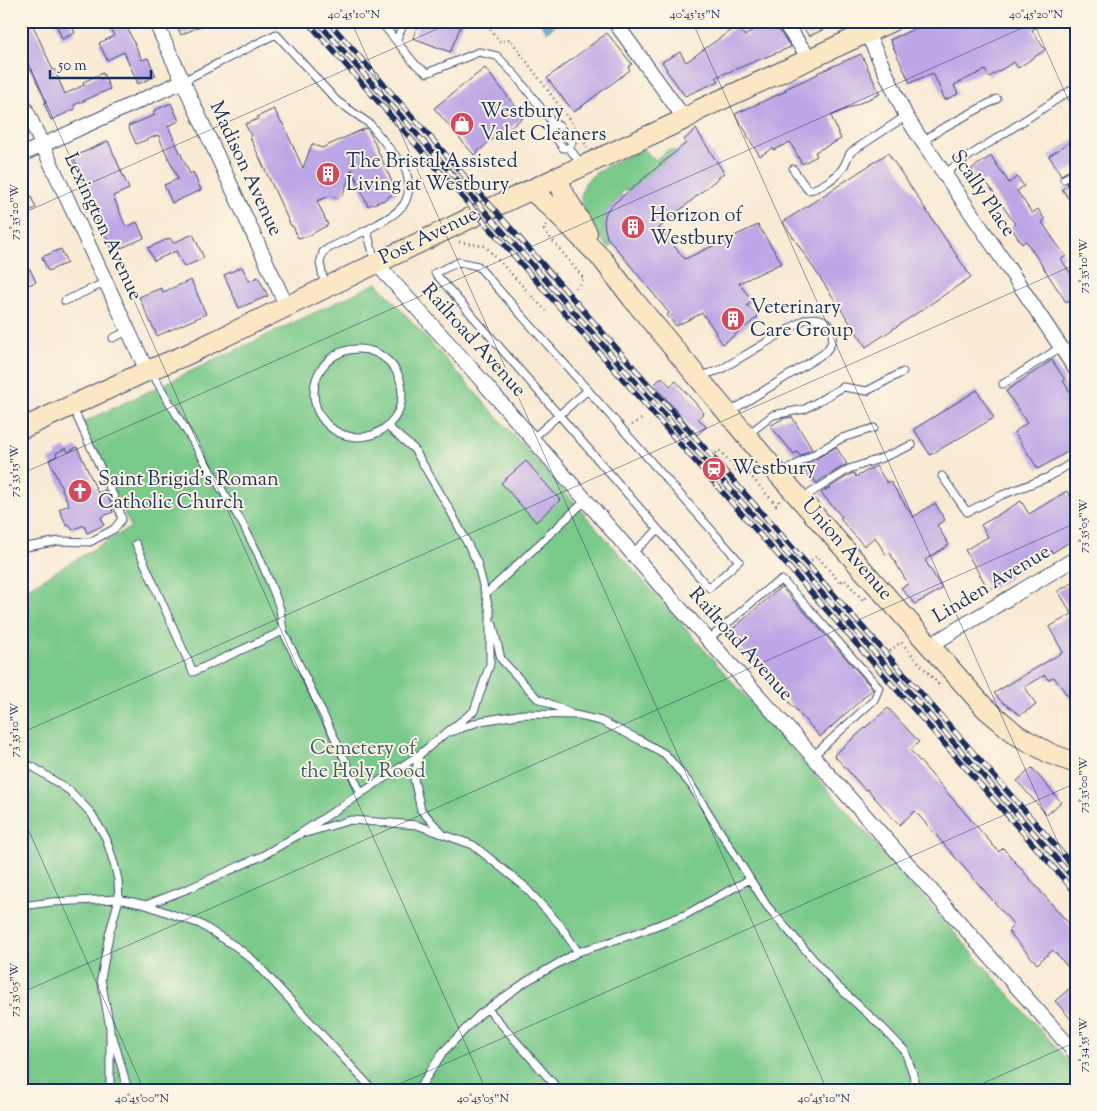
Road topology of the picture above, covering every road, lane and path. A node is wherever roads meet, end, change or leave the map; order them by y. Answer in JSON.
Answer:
{"nodes":[{"id":1,"x":155,"y":21,"type":"edge"},
{"id":2,"x":380,"y":21,"type":"edge"},
{"id":3,"x":405,"y":21,"type":"edge"},
{"id":4,"x":484,"y":21,"type":"edge"},
{"id":5,"x":614,"y":21,"type":"edge"},
{"id":6,"x":783,"y":21,"type":"edge"},
{"id":7,"x":892,"y":21,"type":"edge"},
{"id":8,"x":860,"y":30,"type":"edge"},
{"id":9,"x":396,"y":42,"type":"junction"},
{"id":10,"x":810,"y":59,"type":"junction"},
{"id":11,"x":183,"y":81,"type":"junction"},
{"id":12,"x":1076,"y":87,"type":"edge"},
{"id":13,"x":997,"y":98,"type":"dead end"},
{"id":14,"x":21,"y":99,"type":"edge"},
{"id":15,"x":906,"y":116,"type":"junction"},
{"id":16,"x":685,"y":119,"type":"junction"},
{"id":17,"x":922,"y":142,"type":"junction"},
{"id":18,"x":42,"y":145,"type":"junction"},
{"id":19,"x":586,"y":146,"type":"dead end"},
{"id":20,"x":21,"y":155,"type":"edge"},
{"id":21,"x":583,"y":165,"type":"junction"},
{"id":22,"x":793,"y":169,"type":"dead end"},
{"id":23,"x":1076,"y":172,"type":"edge"},
{"id":24,"x":944,"y":174,"type":"junction"},
{"id":25,"x":557,"y":177,"type":"junction"},
{"id":26,"x":1064,"y":179,"type":"dead end"},
{"id":27,"x":531,"y":190,"type":"junction"},
{"id":28,"x":547,"y":221,"type":"dead end"},
{"id":29,"x":367,"y":230,"type":"junction"},
{"id":30,"x":459,"y":242,"type":"dead end"},
{"id":31,"x":603,"y":260,"type":"junction"},
{"id":32,"x":376,"y":263,"type":"junction"},
{"id":33,"x":106,"y":282,"type":"junction"},
{"id":34,"x":325,"y":288,"type":"junction"},
{"id":35,"x":576,"y":288,"type":"dead end"},
{"id":36,"x":65,"y":301,"type":"dead end"},
{"id":37,"x":287,"y":307,"type":"junction"},
{"id":38,"x":546,"y":312,"type":"dead end"},
{"id":39,"x":128,"y":331,"type":"junction"},
{"id":40,"x":113,"y":338,"type":"dead end"},
{"id":41,"x":1060,"y":347,"type":"junction"},
{"id":42,"x":148,"y":370,"type":"junction"},
{"id":43,"x":1076,"y":370,"type":"edge"},
{"id":44,"x":903,"y":372,"type":"dead end"},
{"id":45,"x":697,"y":377,"type":"junction"},
{"id":46,"x":1003,"y":384,"type":"dead end"},
{"id":47,"x":588,"y":390,"type":"junction"},
{"id":48,"x":72,"y":406,"type":"junction"},
{"id":49,"x":728,"y":413,"type":"junction"},
{"id":50,"x":559,"y":415,"type":"junction"},
{"id":51,"x":388,"y":427,"type":"junction"},
{"id":52,"x":874,"y":428,"type":"dead end"},
{"id":53,"x":21,"y":429,"type":"edge"},
{"id":54,"x":746,"y":435,"type":"junction"},
{"id":55,"x":532,"y":439,"type":"junction"},
{"id":56,"x":912,"y":445,"type":"dead end"},
{"id":57,"x":716,"y":453,"type":"dead end"},
{"id":58,"x":1076,"y":460,"type":"edge"},
{"id":59,"x":779,"y":474,"type":"junction"},
{"id":60,"x":942,"y":476,"type":"dead end"},
{"id":61,"x":774,"y":495,"type":"dead end"},
{"id":62,"x":800,"y":499,"type":"junction"},
{"id":63,"x":586,"y":500,"type":"junction"},
{"id":64,"x":658,"y":530,"type":"junction"},
{"id":65,"x":136,"y":544,"type":"dead end"},
{"id":66,"x":21,"y":548,"type":"edge"},
{"id":67,"x":632,"y":553,"type":"junction"},
{"id":68,"x":1076,"y":558,"type":"edge"},
{"id":69,"x":811,"y":560,"type":"dead end"},
{"id":70,"x":486,"y":594,"type":"junction"},
{"id":71,"x":867,"y":596,"type":"dead end"},
{"id":72,"x":490,"y":612,"type":"junction"},
{"id":73,"x":283,"y":631,"type":"junction"},
{"id":74,"x":708,"y":640,"type":"junction"},
{"id":75,"x":929,"y":646,"type":"junction"},
{"id":76,"x":890,"y":651,"type":"dead end"},
{"id":77,"x":944,"y":679,"type":"dead end"},
{"id":78,"x":575,"y":715,"type":"junction"},
{"id":79,"x":442,"y":736,"type":"junction"},
{"id":80,"x":419,"y":755,"type":"junction"},
{"id":81,"x":813,"y":756,"type":"junction"},
{"id":82,"x":21,"y":762,"type":"edge"},
{"id":83,"x":1076,"y":763,"type":"edge"},
{"id":84,"x":361,"y":793,"type":"junction"},
{"id":85,"x":444,"y":834,"type":"junction"},
{"id":86,"x":298,"y":835,"type":"junction"},
{"id":87,"x":750,"y":879,"type":"junction"},
{"id":88,"x":119,"y":900,"type":"junction"},
{"id":89,"x":146,"y":905,"type":"junction"},
{"id":90,"x":21,"y":906,"type":"edge"},
{"id":91,"x":578,"y":952,"type":"junction"},
{"id":92,"x":488,"y":1009,"type":"junction"},
{"id":93,"x":110,"y":1028,"type":"junction"},
{"id":94,"x":1076,"y":1054,"type":"edge"},
{"id":95,"x":110,"y":1090,"type":"edge"},
{"id":96,"x":128,"y":1090,"type":"edge"},
{"id":97,"x":373,"y":1090,"type":"edge"},
{"id":98,"x":418,"y":1090,"type":"edge"},
{"id":99,"x":558,"y":1090,"type":"edge"},
{"id":100,"x":916,"y":1090,"type":"edge"}],
"edges":[{"from":1,"to":11,"type":"street","name":"Madison Avenue"},
{"from":2,"to":9,"type":"lane"},
{"from":3,"to":9,"type":"lane"},
{"from":4,"to":19,"type":"path"},
{"from":5,"to":16,"type":"street"},
{"from":6,"to":10,"type":"street"},
{"from":7,"to":8,"type":"main road","name":"Post Avenue"},
{"from":8,"to":10,"type":"main road","name":"Post Avenue"},
{"from":8,"to":15,"type":"street","name":"Scally Place"},
{"from":9,"to":21,"type":"lane"},
{"from":10,"to":16,"type":"main road","name":"Post Avenue"},
{"from":11,"to":18,"type":"street"},
{"from":11,"to":29,"type":"lane"},
{"from":11,"to":37,"type":"street","name":"Madison Avenue"},
{"from":12,"to":24,"type":"lane"},
{"from":13,"to":17,"type":"lane"},
{"from":14,"to":18,"type":"street","name":"Lexington Avenue"},
{"from":15,"to":17,"type":"street","name":"Scally Place"},
{"from":15,"to":22,"type":"lane"},
{"from":16,"to":21,"type":"main road","name":"Post Avenue"},
{"from":17,"to":24,"type":"street","name":"Scally Place"},
{"from":18,"to":20,"type":"street"},
{"from":18,"to":33,"type":"street","name":"Lexington Avenue"},
{"from":21,"to":25,"type":"main road","name":"Post Avenue"},
{"from":23,"to":26,"type":"lane"},
{"from":24,"to":41,"type":"street","name":"Scally Place"},
{"from":25,"to":27,"type":"main road","name":"Post Avenue"},
{"from":25,"to":31,"type":"main road","name":"Union Avenue"},
{"from":27,"to":31,"type":"main road","name":"Union Avenue"},
{"from":27,"to":32,"type":"main road","name":"Post Avenue"},
{"from":28,"to":35,"type":"path"},
{"from":29,"to":32,"type":"lane"},
{"from":29,"to":34,"type":"lane"},
{"from":30,"to":38,"type":"path"},
{"from":31,"to":45,"type":"main road","name":"Union Avenue"},
{"from":32,"to":34,"type":"main road","name":"Post Avenue"},
{"from":32,"to":55,"type":"street","name":"Railroad Avenue"},
{"from":33,"to":36,"type":"lane"},
{"from":33,"to":39,"type":"street","name":"Lexington Avenue"},
{"from":34,"to":37,"type":"main road","name":"Post Avenue"},
{"from":37,"to":42,"type":"main road","name":"Post Avenue"},
{"from":39,"to":40,"type":"lane"},
{"from":39,"to":42,"type":"street","name":"Lexington Avenue"},
{"from":41,"to":43,"type":"street","name":"Scally Place"},
{"from":41,"to":46,"type":"lane"},
{"from":42,"to":48,"type":"main road","name":"Post Avenue"},
{"from":42,"to":73,"type":"lane"},
{"from":44,"to":54,"type":"lane"},
{"from":45,"to":49,"type":"main road","name":"Union Avenue"},
{"from":45,"to":49,"type":"lane"},
{"from":47,"to":50,"type":"lane"},
{"from":47,"to":50,"type":"lane"},
{"from":47,"to":64,"type":"lane"},
{"from":48,"to":53,"type":"main road","name":"Post Avenue"},
{"from":48,"to":66,"type":"lane"},
{"from":49,"to":54,"type":"main road","name":"Union Avenue"},
{"from":50,"to":55,"type":"lane"},
{"from":50,"to":64,"type":"lane"},
{"from":51,"to":51,"type":"lane"},
{"from":51,"to":70,"type":"lane"},
{"from":52,"to":59,"type":"lane"},
{"from":54,"to":59,"type":"main road","name":"Union Avenue"},
{"from":55,"to":63,"type":"street","name":"Railroad Avenue"},
{"from":56,"to":62,"type":"lane"},
{"from":57,"to":61,"type":"path"},
{"from":58,"to":60,"type":"lane"},
{"from":59,"to":62,"type":"main road","name":"Union Avenue"},
{"from":62,"to":75,"type":"main road","name":"Union Avenue"},
{"from":63,"to":67,"type":"street","name":"Railroad Avenue"},
{"from":63,"to":70,"type":"lane"},
{"from":64,"to":67,"type":"lane"},
{"from":65,"to":73,"type":"lane"},
{"from":67,"to":74,"type":"street","name":"Railroad Avenue"},
{"from":68,"to":75,"type":"street","name":"Linden Avenue"},
{"from":69,"to":71,"type":"path"},
{"from":70,"to":72,"type":"lane"},
{"from":72,"to":78,"type":"lane"},
{"from":72,"to":79,"type":"lane"},
{"from":73,"to":84,"type":"lane"},
{"from":74,"to":81,"type":"street","name":"Railroad Avenue"},
{"from":74,"to":81,"type":"lane"},
{"from":75,"to":83,"type":"main road","name":"Union Avenue"},
{"from":76,"to":77,"type":"path"},
{"from":78,"to":79,"type":"lane"},
{"from":78,"to":87,"type":"lane"},
{"from":79,"to":80,"type":"lane"},
{"from":80,"to":84,"type":"lane"},
{"from":80,"to":85,"type":"lane"},
{"from":81,"to":94,"type":"street","name":"Railroad Avenue"},
{"from":82,"to":88,"type":"lane"},
{"from":84,"to":86,"type":"lane"},
{"from":85,"to":86,"type":"lane"},
{"from":85,"to":91,"type":"lane"},
{"from":86,"to":89,"type":"lane"},
{"from":87,"to":91,"type":"lane"},
{"from":87,"to":100,"type":"lane"},
{"from":88,"to":89,"type":"lane"},
{"from":88,"to":90,"type":"lane"},
{"from":88,"to":93,"type":"lane"},
{"from":89,"to":97,"type":"lane"},
{"from":91,"to":92,"type":"lane"},
{"from":92,"to":98,"type":"lane"},
{"from":92,"to":99,"type":"lane"},
{"from":93,"to":95,"type":"lane"},
{"from":93,"to":96,"type":"lane"}]}
